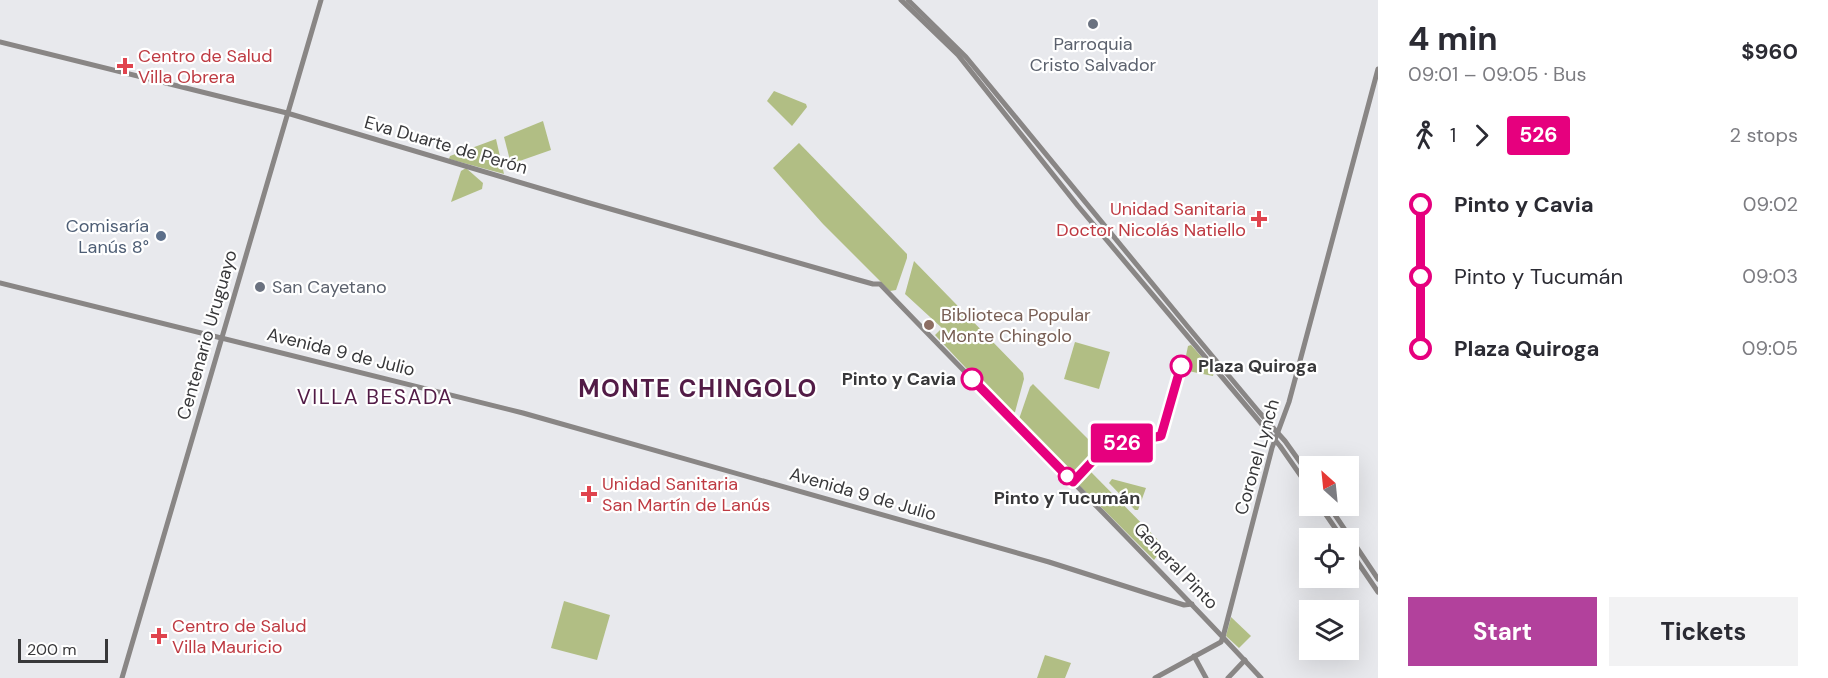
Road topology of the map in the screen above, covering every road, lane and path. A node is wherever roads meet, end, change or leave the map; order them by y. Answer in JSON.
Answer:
{"nodes":[{"id":1,"x":321,"y":0,"type":"edge"},
{"id":2,"x":901,"y":0,"type":"edge"},
{"id":3,"x":908,"y":0,"type":"edge"},
{"id":4,"x":0,"y":42,"type":"edge"},
{"id":5,"x":1378,"y":69,"type":"edge"},
{"id":6,"x":287,"y":113,"type":"junction"},
{"id":7,"x":0,"y":283,"type":"edge"},
{"id":8,"x":880,"y":284,"type":"joint"},
{"id":9,"x":222,"y":338,"type":"junction"},
{"id":10,"x":1279,"y":434,"type":"junction"},
{"id":11,"x":1276,"y":441,"type":"junction"},
{"id":12,"x":1299,"y":461,"type":"edge"},
{"id":13,"x":1299,"y":473,"type":"edge"},
{"id":14,"x":1336,"y":516,"type":"edge"},
{"id":15,"x":1359,"y":564,"type":"edge"},
{"id":16,"x":1378,"y":579,"type":"edge"},
{"id":17,"x":1378,"y":592,"type":"edge"},
{"id":18,"x":1192,"y":604,"type":"junction"},
{"id":19,"x":1223,"y":637,"type":"junction"},
{"id":20,"x":1194,"y":656,"type":"junction"},
{"id":21,"x":1245,"y":660,"type":"junction"},
{"id":22,"x":122,"y":678,"type":"edge"},
{"id":23,"x":1155,"y":678,"type":"edge"},
{"id":24,"x":1206,"y":678,"type":"edge"},
{"id":25,"x":1228,"y":678,"type":"edge"},
{"id":26,"x":1262,"y":678,"type":"edge"}],
"edges":[{"from":1,"to":6,"type":"main road","name":"Centenario Uruguayo"},
{"from":2,"to":11,"type":"main road"},
{"from":3,"to":10,"type":"main road"},
{"from":4,"to":6,"type":"main road","name":"Eva Duarte de Perón"},
{"from":5,"to":10,"type":"main road","name":"Coronel Lynch"},
{"from":6,"to":8,"type":"main road","name":"Eva Duarte de Perón"},
{"from":6,"to":9,"type":"main road","name":"Centenario Uruguayo"},
{"from":7,"to":9,"type":"main road","name":"Avenida 9 de Julio"},
{"from":8,"to":18,"type":"main road","name":"General Pinto"},
{"from":9,"to":18,"type":"main road","name":"Avenida 9 de Julio"},
{"from":9,"to":22,"type":"main road","name":"Centenario Uruguayo"},
{"from":10,"to":11,"type":"main road","name":"Coronel Lynch"},
{"from":10,"to":12,"type":"main road"},
{"from":11,"to":13,"type":"main road"},
{"from":11,"to":19,"type":"main road","name":"Coronel Lynch"},
{"from":14,"to":16,"type":"main road"},
{"from":15,"to":17,"type":"main road"},
{"from":18,"to":19,"type":"main road","name":"General Pinto"},
{"from":19,"to":20,"type":"main road"},
{"from":19,"to":21,"type":"main road","name":"General Pinto"},
{"from":20,"to":23,"type":"main road"},
{"from":20,"to":24,"type":"main road"},
{"from":21,"to":25,"type":"main road"},
{"from":21,"to":26,"type":"main road","name":"General Pinto"}]}
